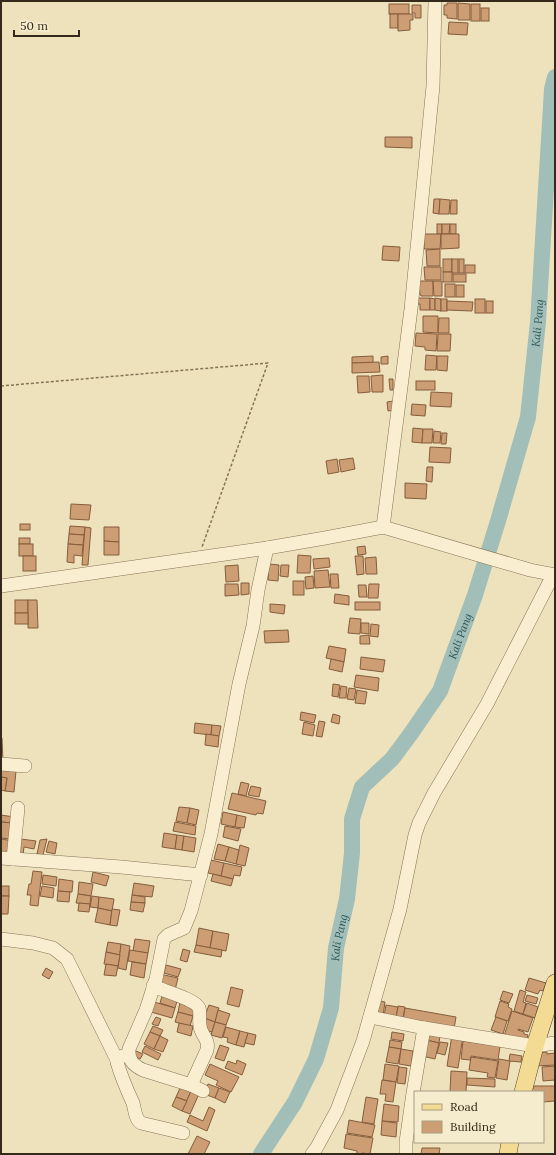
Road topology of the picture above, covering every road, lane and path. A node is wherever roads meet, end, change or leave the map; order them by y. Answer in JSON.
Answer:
{"nodes":[{"id":1,"x":436,"y":1,"type":"edge"},
{"id":2,"x":1,"y":386,"type":"edge"},
{"id":3,"x":383,"y":527,"type":"junction"},
{"id":4,"x":266,"y":548,"type":"junction"},
{"id":5,"x":198,"y":558,"type":"junction"},
{"id":6,"x":554,"y":575,"type":"edge"},
{"id":7,"x":1,"y":586,"type":"edge"},
{"id":8,"x":1,"y":764,"type":"edge"},
{"id":9,"x":25,"y":766,"type":"dead end"},
{"id":10,"x":18,"y":808,"type":"dead end"},
{"id":11,"x":7,"y":859,"type":"edge"},
{"id":12,"x":201,"y":875,"type":"junction"},
{"id":13,"x":1,"y":939,"type":"edge"},
{"id":14,"x":555,"y":983,"type":"edge"},
{"id":15,"x":154,"y":986,"type":"junction"},
{"id":16,"x":370,"y":1017,"type":"junction"},
{"id":17,"x":424,"y":1028,"type":"junction"},
{"id":18,"x":555,"y":1043,"type":"edge"},
{"id":19,"x":535,"y":1046,"type":"junction"},
{"id":20,"x":123,"y":1057,"type":"junction"},
{"id":21,"x":190,"y":1085,"type":"junction"},
{"id":22,"x":203,"y":1090,"type":"dead end"},
{"id":23,"x":523,"y":1091,"type":"edge"},
{"id":24,"x":183,"y":1133,"type":"dead end"},
{"id":25,"x":510,"y":1143,"type":"edge"},
{"id":26,"x":312,"y":1154,"type":"edge"},
{"id":27,"x":406,"y":1154,"type":"edge"},
{"id":28,"x":508,"y":1154,"type":"edge"}],
"edges":[{"from":1,"to":3,"type":"street"},
{"from":2,"to":5,"type":"path"},
{"from":3,"to":4,"type":"street"},
{"from":3,"to":6,"type":"street"},
{"from":4,"to":5,"type":"street"},
{"from":4,"to":12,"type":"street"},
{"from":5,"to":7,"type":"street"},
{"from":6,"to":16,"type":"street"},
{"from":8,"to":9,"type":"street"},
{"from":10,"to":11,"type":"street"},
{"from":11,"to":12,"type":"street"},
{"from":12,"to":15,"type":"street"},
{"from":13,"to":20,"type":"street"},
{"from":14,"to":19,"type":"main road"},
{"from":15,"to":20,"type":"street"},
{"from":15,"to":21,"type":"street"},
{"from":16,"to":17,"type":"street"},
{"from":16,"to":26,"type":"street"},
{"from":17,"to":19,"type":"street"},
{"from":17,"to":27,"type":"street"},
{"from":18,"to":19,"type":"street"},
{"from":19,"to":23,"type":"main road"},
{"from":20,"to":21,"type":"street"},
{"from":20,"to":24,"type":"street"},
{"from":21,"to":22,"type":"street"},
{"from":25,"to":28,"type":"main road"}]}
